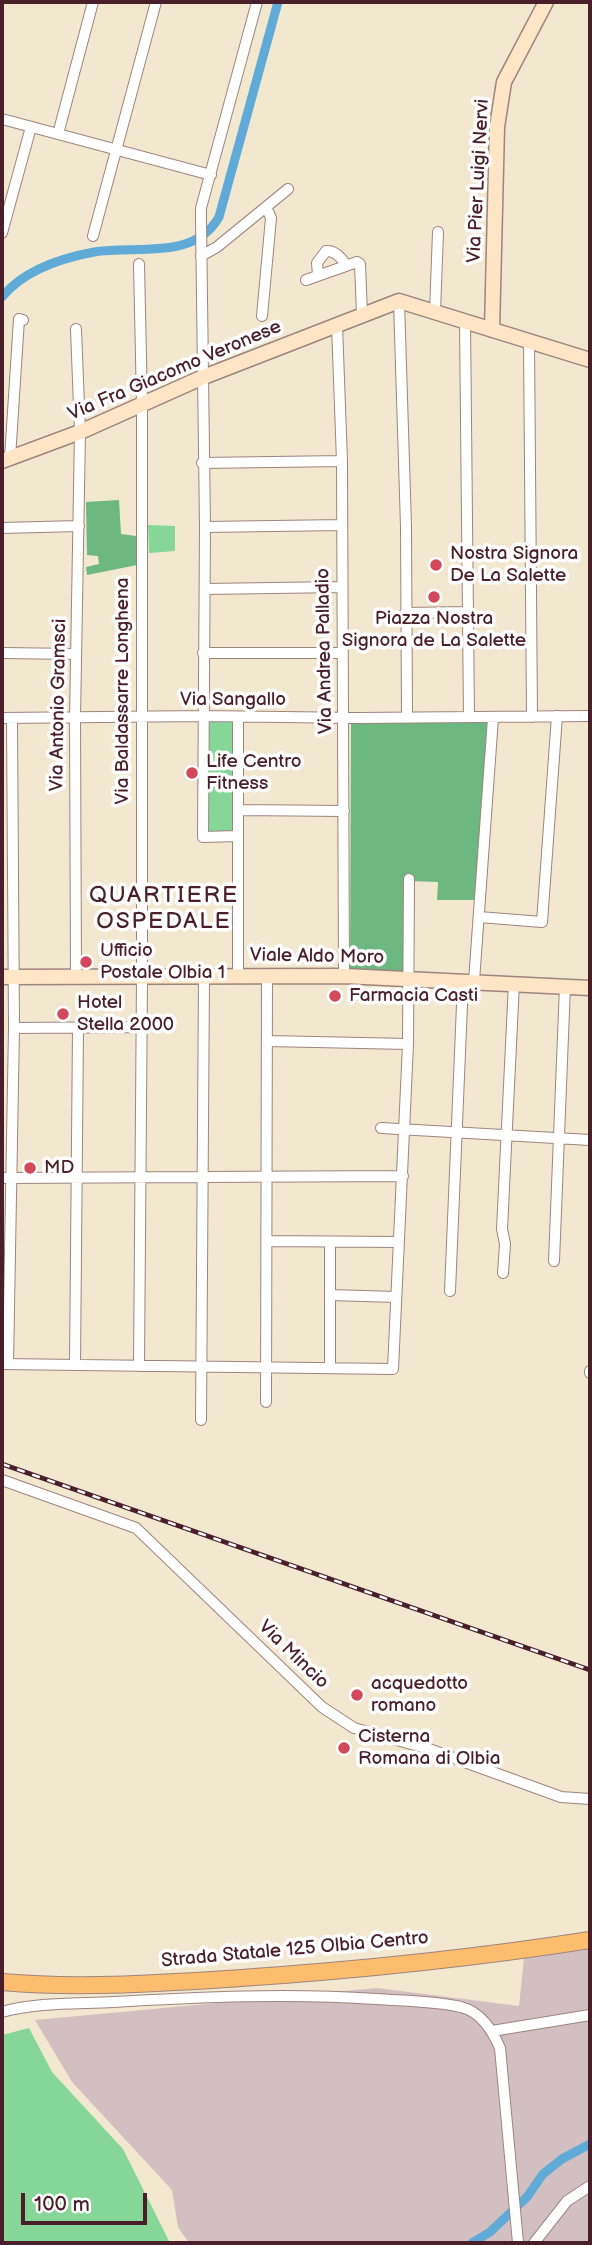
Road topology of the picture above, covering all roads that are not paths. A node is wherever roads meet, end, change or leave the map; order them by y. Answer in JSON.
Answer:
{"nodes":[{"id":1,"x":93,"y":2,"type":"edge"},
{"id":2,"x":156,"y":2,"type":"edge"},
{"id":3,"x":257,"y":2,"type":"edge"},
{"id":4,"x":546,"y":2,"type":"edge"},
{"id":5,"x":2,"y":119,"type":"edge"},
{"id":6,"x":31,"y":127,"type":"junction"},
{"id":7,"x":58,"y":134,"type":"junction"},
{"id":8,"x":117,"y":149,"type":"junction"},
{"id":9,"x":211,"y":174,"type":"junction"},
{"id":10,"x":288,"y":189,"type":"dead end"},
{"id":11,"x":266,"y":207,"type":"junction"},
{"id":12,"x":438,"y":232,"type":"dead end"},
{"id":13,"x":2,"y":233,"type":"edge"},
{"id":14,"x":93,"y":236,"type":"dead end"},
{"id":15,"x":201,"y":253,"type":"junction"},
{"id":16,"x":139,"y":264,"type":"dead end"},
{"id":17,"x":346,"y":265,"type":"junction"},
{"id":18,"x":318,"y":275,"type":"junction"},
{"id":19,"x":306,"y":280,"type":"dead end"},
{"id":20,"x":399,"y":301,"type":"junction"},
{"id":21,"x":435,"y":312,"type":"junction"},
{"id":22,"x":362,"y":314,"type":"junction"},
{"id":23,"x":262,"y":316,"type":"dead end"},
{"id":24,"x":23,"y":320,"type":"dead end"},
{"id":25,"x":465,"y":321,"type":"junction"},
{"id":26,"x":337,"y":325,"type":"junction"},
{"id":27,"x":76,"y":329,"type":"dead end"},
{"id":28,"x":492,"y":330,"type":"junction"},
{"id":29,"x":529,"y":341,"type":"junction"},
{"id":30,"x":590,"y":360,"type":"edge"},
{"id":31,"x":201,"y":378,"type":"junction"},
{"id":32,"x":142,"y":404,"type":"junction"},
{"id":33,"x":80,"y":432,"type":"junction"},
{"id":34,"x":342,"y":461,"type":"junction"},
{"id":35,"x":4,"y":463,"type":"edge"},
{"id":36,"x":202,"y":463,"type":"junction"},
{"id":37,"x":342,"y":525,"type":"junction"},
{"id":38,"x":79,"y":526,"type":"junction"},
{"id":39,"x":205,"y":527,"type":"junction"},
{"id":40,"x":2,"y":528,"type":"edge"},
{"id":41,"x":341,"y":587,"type":"junction"},
{"id":42,"x":205,"y":589,"type":"junction"},
{"id":43,"x":467,"y":612,"type":"junction"},
{"id":44,"x":405,"y":613,"type":"junction"},
{"id":45,"x":2,"y":653,"type":"edge"},
{"id":46,"x":203,"y":653,"type":"junction"},
{"id":47,"x":341,"y":653,"type":"junction"},
{"id":48,"x":76,"y":654,"type":"junction"},
{"id":49,"x":204,"y":716,"type":"junction"},
{"id":50,"x":557,"y":716,"type":"junction"},
{"id":51,"x":590,"y":716,"type":"edge"},
{"id":52,"x":469,"y":717,"type":"junction"},
{"id":53,"x":532,"y":717,"type":"junction"},
{"id":54,"x":75,"y":718,"type":"junction"},
{"id":55,"x":141,"y":718,"type":"junction"},
{"id":56,"x":238,"y":718,"type":"junction"},
{"id":57,"x":344,"y":718,"type":"junction"},
{"id":58,"x":407,"y":718,"type":"junction"},
{"id":59,"x":493,"y":718,"type":"junction"},
{"id":60,"x":7,"y":719,"type":"edge"},
{"id":61,"x":239,"y":810,"type":"junction"},
{"id":62,"x":344,"y":811,"type":"junction"},
{"id":63,"x":238,"y":836,"type":"junction"},
{"id":64,"x":409,"y":878,"type":"dead end"},
{"id":65,"x":479,"y":917,"type":"junction"},
{"id":66,"x":238,"y":975,"type":"junction"},
{"id":67,"x":204,"y":976,"type":"junction"},
{"id":68,"x":267,"y":976,"type":"junction"},
{"id":69,"x":344,"y":976,"type":"junction"},
{"id":70,"x":8,"y":977,"type":"edge"},
{"id":71,"x":76,"y":978,"type":"junction"},
{"id":72,"x":142,"y":978,"type":"junction"},
{"id":73,"x":410,"y":979,"type":"junction"},
{"id":74,"x":469,"y":981,"type":"junction"},
{"id":75,"x":514,"y":983,"type":"junction"},
{"id":76,"x":565,"y":986,"type":"junction"},
{"id":77,"x":590,"y":988,"type":"edge"},
{"id":78,"x":141,"y":1027,"type":"junction"},
{"id":79,"x":14,"y":1028,"type":"junction"},
{"id":80,"x":78,"y":1029,"type":"junction"},
{"id":81,"x":268,"y":1041,"type":"junction"},
{"id":82,"x":408,"y":1044,"type":"junction"},
{"id":83,"x":381,"y":1128,"type":"dead end"},
{"id":84,"x":404,"y":1130,"type":"junction"},
{"id":85,"x":457,"y":1133,"type":"junction"},
{"id":86,"x":508,"y":1136,"type":"junction"},
{"id":87,"x":559,"y":1138,"type":"junction"},
{"id":88,"x":590,"y":1140,"type":"edge"},
{"id":89,"x":403,"y":1177,"type":"junction"},
{"id":90,"x":7,"y":1178,"type":"edge"},
{"id":91,"x":78,"y":1178,"type":"junction"},
{"id":92,"x":140,"y":1178,"type":"junction"},
{"id":93,"x":204,"y":1178,"type":"junction"},
{"id":94,"x":266,"y":1178,"type":"junction"},
{"id":95,"x":267,"y":1241,"type":"junction"},
{"id":96,"x":330,"y":1242,"type":"junction"},
{"id":97,"x":398,"y":1242,"type":"junction"},
{"id":98,"x":554,"y":1261,"type":"dead end"},
{"id":99,"x":503,"y":1273,"type":"dead end"},
{"id":100,"x":450,"y":1291,"type":"dead end"},
{"id":101,"x":330,"y":1295,"type":"junction"},
{"id":102,"x":396,"y":1297,"type":"junction"},
{"id":103,"x":5,"y":1364,"type":"edge"},
{"id":104,"x":75,"y":1364,"type":"junction"},
{"id":105,"x":139,"y":1366,"type":"junction"},
{"id":106,"x":202,"y":1367,"type":"junction"},
{"id":107,"x":264,"y":1368,"type":"junction"},
{"id":108,"x":330,"y":1368,"type":"junction"},
{"id":109,"x":266,"y":1402,"type":"dead end"},
{"id":110,"x":201,"y":1420,"type":"dead end"},
{"id":111,"x":2,"y":1480,"type":"edge"},
{"id":112,"x":590,"y":1800,"type":"edge"},
{"id":113,"x":590,"y":1940,"type":"edge"},
{"id":114,"x":2,"y":1982,"type":"edge"},
{"id":115,"x":24,"y":1984,"type":"junction"},
{"id":116,"x":2,"y":1989,"type":"edge"},
{"id":117,"x":2,"y":2012,"type":"edge"},
{"id":118,"x":590,"y":2015,"type":"edge"},
{"id":119,"x":492,"y":2031,"type":"junction"},
{"id":120,"x":590,"y":2186,"type":"edge"},
{"id":121,"x":518,"y":2243,"type":"edge"},
{"id":122,"x":534,"y":2243,"type":"edge"}],
"edges":[{"from":1,"to":7,"type":"street"},
{"from":2,"to":8,"type":"street"},
{"from":3,"to":9,"type":"street"},
{"from":4,"to":28,"type":"street","name":"Via Pier Luigi Nervi"},
{"from":5,"to":6,"type":"street"},
{"from":6,"to":7,"type":"street"},
{"from":6,"to":13,"type":"street"},
{"from":7,"to":8,"type":"street"},
{"from":8,"to":9,"type":"street"},
{"from":8,"to":14,"type":"street"},
{"from":9,"to":15,"type":"street"},
{"from":10,"to":11,"type":"street"},
{"from":11,"to":15,"type":"street"},
{"from":11,"to":23,"type":"street"},
{"from":12,"to":21,"type":"street"},
{"from":15,"to":31,"type":"street"},
{"from":16,"to":32,"type":"street","name":"Via Baldassarre Longhena"},
{"from":17,"to":18,"type":"street"},
{"from":17,"to":18,"type":"street"},
{"from":17,"to":22,"type":"street"},
{"from":18,"to":19,"type":"street"},
{"from":20,"to":21,"type":"street"},
{"from":20,"to":22,"type":"street","name":"Via Fra Giacomo Veronese"},
{"from":20,"to":44,"type":"street"},
{"from":21,"to":25,"type":"street"},
{"from":22,"to":26,"type":"street","name":"Via Fra Giacomo Veronese"},
{"from":24,"to":35,"type":"street"},
{"from":25,"to":28,"type":"street"},
{"from":25,"to":43,"type":"street"},
{"from":26,"to":31,"type":"street","name":"Via Fra Giacomo Veronese"},
{"from":26,"to":34,"type":"street","name":"Via Andrea Palladio"},
{"from":27,"to":33,"type":"street","name":"Via Antonio Gramsci"},
{"from":28,"to":29,"type":"street"},
{"from":29,"to":30,"type":"street"},
{"from":29,"to":53,"type":"street"},
{"from":31,"to":32,"type":"street","name":"Via Fra Giacomo Veronese"},
{"from":31,"to":36,"type":"street"},
{"from":32,"to":33,"type":"street","name":"Via Fra Giacomo Veronese"},
{"from":32,"to":55,"type":"street","name":"Via Baldassarre Longhena"},
{"from":33,"to":35,"type":"street","name":"Via Fra Giacomo Veronese"},
{"from":33,"to":38,"type":"street","name":"Via Antonio Gramsci"},
{"from":34,"to":36,"type":"street"},
{"from":34,"to":37,"type":"street","name":"Via Andrea Palladio"},
{"from":36,"to":39,"type":"street"},
{"from":37,"to":39,"type":"street"},
{"from":37,"to":41,"type":"street","name":"Via Andrea Palladio"},
{"from":38,"to":40,"type":"street"},
{"from":38,"to":48,"type":"street","name":"Via Antonio Gramsci"},
{"from":39,"to":42,"type":"street"},
{"from":41,"to":42,"type":"street"},
{"from":41,"to":47,"type":"street","name":"Via Andrea Palladio"},
{"from":42,"to":46,"type":"street"},
{"from":43,"to":44,"type":"street"},
{"from":43,"to":52,"type":"street"},
{"from":44,"to":58,"type":"street"},
{"from":45,"to":48,"type":"street"},
{"from":46,"to":47,"type":"street"},
{"from":46,"to":49,"type":"street"},
{"from":47,"to":57,"type":"street","name":"Via Andrea Palladio"},
{"from":48,"to":54,"type":"street","name":"Via Antonio Gramsci"},
{"from":49,"to":55,"type":"street","name":"Via Sangallo"},
{"from":49,"to":56,"type":"street","name":"Via Sangallo"},
{"from":49,"to":63,"type":"street"},
{"from":50,"to":51,"type":"street","name":"Via Sangallo"},
{"from":50,"to":53,"type":"street","name":"Via Sangallo"},
{"from":50,"to":65,"type":"street"},
{"from":52,"to":58,"type":"street","name":"Via Sangallo"},
{"from":52,"to":59,"type":"street","name":"Via Sangallo"},
{"from":53,"to":59,"type":"street","name":"Via Sangallo"},
{"from":54,"to":55,"type":"street","name":"Via Sangallo"},
{"from":54,"to":60,"type":"street","name":"Via Sangallo"},
{"from":54,"to":71,"type":"street","name":"Via Antonio Gramsci"},
{"from":55,"to":72,"type":"street","name":"Via Baldassarre Longhena"},
{"from":56,"to":57,"type":"street","name":"Via Sangallo"},
{"from":56,"to":61,"type":"street"},
{"from":57,"to":58,"type":"street","name":"Via Sangallo"},
{"from":57,"to":62,"type":"street","name":"Via Andrea Palladio"},
{"from":59,"to":65,"type":"street"},
{"from":60,"to":70,"type":"street"},
{"from":61,"to":62,"type":"street"},
{"from":61,"to":63,"type":"street"},
{"from":62,"to":69,"type":"street","name":"Via Andrea Palladio"},
{"from":63,"to":66,"type":"street"},
{"from":64,"to":73,"type":"street"},
{"from":65,"to":74,"type":"street"},
{"from":66,"to":67,"type":"street","name":"Viale Aldo Moro"},
{"from":66,"to":68,"type":"street","name":"Viale Aldo Moro"},
{"from":67,"to":72,"type":"street","name":"Viale Aldo Moro"},
{"from":67,"to":93,"type":"street"},
{"from":68,"to":69,"type":"street","name":"Viale Aldo Moro"},
{"from":68,"to":81,"type":"street"},
{"from":69,"to":73,"type":"street","name":"Viale Aldo Moro"},
{"from":70,"to":71,"type":"street","name":"Viale Aldo Moro"},
{"from":70,"to":79,"type":"street"},
{"from":71,"to":72,"type":"street","name":"Viale Aldo Moro"},
{"from":72,"to":78,"type":"street","name":"Via Baldassarre Longhena"},
{"from":73,"to":74,"type":"street","name":"Viale Aldo Moro"},
{"from":73,"to":82,"type":"street"},
{"from":74,"to":75,"type":"street","name":"Viale Aldo Moro"},
{"from":74,"to":85,"type":"street"},
{"from":75,"to":76,"type":"street","name":"Viale Aldo Moro"},
{"from":75,"to":86,"type":"street"},
{"from":76,"to":77,"type":"street","name":"Viale Aldo Moro"},
{"from":76,"to":87,"type":"street"},
{"from":78,"to":80,"type":"street"},
{"from":78,"to":92,"type":"street","name":"Via Baldassarre Longhena"},
{"from":79,"to":80,"type":"street"},
{"from":79,"to":90,"type":"street"},
{"from":80,"to":91,"type":"street"},
{"from":81,"to":82,"type":"street"},
{"from":81,"to":94,"type":"street"},
{"from":82,"to":84,"type":"street"},
{"from":83,"to":84,"type":"street"},
{"from":84,"to":85,"type":"street"},
{"from":84,"to":89,"type":"street"},
{"from":85,"to":86,"type":"street"},
{"from":85,"to":100,"type":"street"},
{"from":86,"to":87,"type":"street"},
{"from":86,"to":99,"type":"street"},
{"from":87,"to":88,"type":"street"},
{"from":87,"to":98,"type":"street"},
{"from":89,"to":94,"type":"street"},
{"from":89,"to":97,"type":"street"},
{"from":90,"to":91,"type":"street"},
{"from":90,"to":103,"type":"street"},
{"from":91,"to":92,"type":"street"},
{"from":91,"to":104,"type":"street"},
{"from":92,"to":93,"type":"street"},
{"from":92,"to":105,"type":"street","name":"Via Baldassarre Longhena"},
{"from":93,"to":94,"type":"street"},
{"from":93,"to":106,"type":"street"},
{"from":94,"to":95,"type":"street"},
{"from":95,"to":96,"type":"street"},
{"from":95,"to":107,"type":"street"},
{"from":96,"to":97,"type":"street"},
{"from":96,"to":101,"type":"street"},
{"from":97,"to":102,"type":"street"},
{"from":101,"to":102,"type":"street"},
{"from":101,"to":108,"type":"street"},
{"from":102,"to":108,"type":"street"},
{"from":103,"to":104,"type":"street"},
{"from":104,"to":105,"type":"street"},
{"from":105,"to":106,"type":"street"},
{"from":106,"to":107,"type":"street"},
{"from":106,"to":110,"type":"street"},
{"from":107,"to":108,"type":"street"},
{"from":107,"to":109,"type":"street"},
{"from":111,"to":112,"type":"street","name":"Via Mincio"},
{"from":113,"to":115,"type":"main road","name":"Strada Statale 125 Olbia Centro"},
{"from":114,"to":115,"type":"main road","name":"Strada Statale 125 Olbia Centro"},
{"from":115,"to":116,"type":"main road"},
{"from":117,"to":119,"type":"street"},
{"from":118,"to":119,"type":"street"},
{"from":119,"to":121,"type":"street"},
{"from":120,"to":122,"type":"street"}]}
